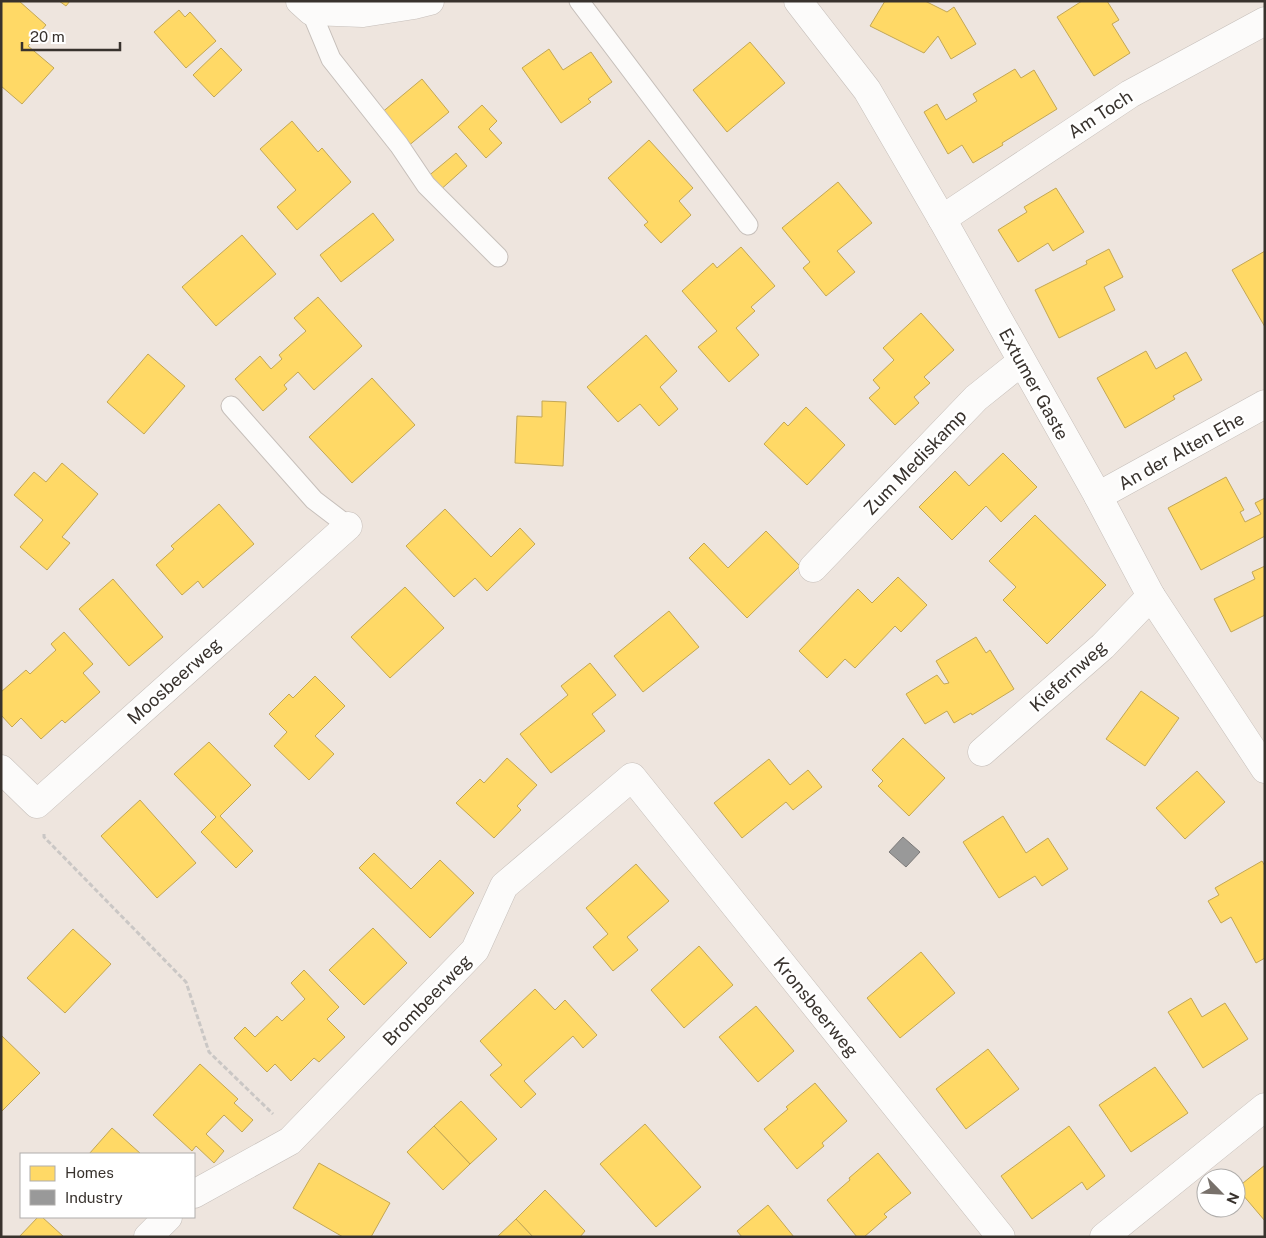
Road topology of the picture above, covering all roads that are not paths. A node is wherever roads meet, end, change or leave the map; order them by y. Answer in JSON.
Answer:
{"nodes":[{"id":1,"x":430,"y":1,"type":"edge"},
{"id":2,"x":579,"y":1,"type":"edge"},
{"id":3,"x":798,"y":1,"type":"edge"},
{"id":4,"x":305,"y":6,"type":"edge"},
{"id":5,"x":1265,"y":21,"type":"edge"},
{"id":6,"x":942,"y":219,"type":"junction"},
{"id":7,"x":748,"y":225,"type":"dead end"},
{"id":8,"x":498,"y":257,"type":"dead end"},
{"id":9,"x":1021,"y":362,"type":"junction"},
{"id":10,"x":1265,"y":404,"type":"edge"},
{"id":11,"x":231,"y":406,"type":"dead end"},
{"id":12,"x":1098,"y":496,"type":"junction"},
{"id":13,"x":348,"y":526,"type":"joint"},
{"id":14,"x":813,"y":568,"type":"dead end"},
{"id":15,"x":1151,"y":596,"type":"junction"},
{"id":16,"x":982,"y":752,"type":"dead end"},
{"id":17,"x":1,"y":769,"type":"edge"},
{"id":18,"x":1265,"y":769,"type":"edge"},
{"id":19,"x":632,"y":778,"type":"joint"},
{"id":20,"x":1265,"y":1107,"type":"edge"},
{"id":21,"x":195,"y":1193,"type":"edge"},
{"id":22,"x":167,"y":1218,"type":"edge"},
{"id":23,"x":148,"y":1237,"type":"edge"},
{"id":24,"x":1001,"y":1237,"type":"edge"},
{"id":25,"x":1104,"y":1237,"type":"edge"}],
"edges":[{"from":1,"to":4,"type":"street"},
{"from":2,"to":7,"type":"lane"},
{"from":3,"to":6,"type":"street","name":"Extumer Gaste"},
{"from":4,"to":8,"type":"lane"},
{"from":5,"to":6,"type":"street","name":"Am Toch"},
{"from":6,"to":9,"type":"street","name":"Extumer Gaste"},
{"from":9,"to":12,"type":"street","name":"Extumer Gaste"},
{"from":9,"to":14,"type":"street","name":"Zum Mediskamp"},
{"from":10,"to":12,"type":"street","name":"An der Alten Ehe"},
{"from":11,"to":13,"type":"lane"},
{"from":12,"to":15,"type":"street","name":"Extumer Gaste"},
{"from":13,"to":17,"type":"street","name":"Moosbeerweg"},
{"from":15,"to":16,"type":"street","name":"Kiefernweg"},
{"from":15,"to":18,"type":"street","name":"Extumer Gaste"},
{"from":19,"to":21,"type":"street","name":"Brombeerweg"},
{"from":19,"to":24,"type":"street","name":"Kronsbeerweg"},
{"from":20,"to":25,"type":"street"},
{"from":22,"to":23,"type":"street"}]}
